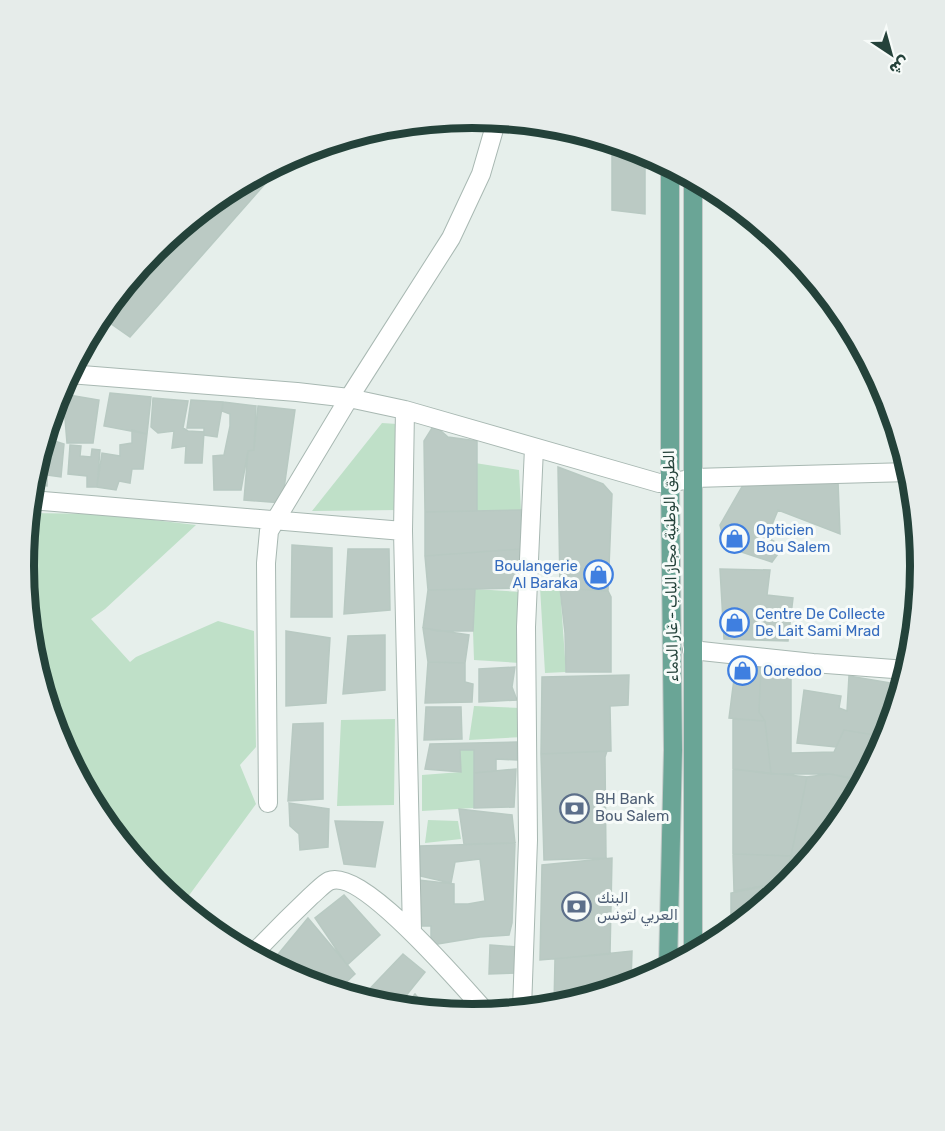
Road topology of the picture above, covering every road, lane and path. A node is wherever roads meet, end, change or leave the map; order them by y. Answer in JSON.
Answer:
{"nodes":[{"id":1,"x":494,"y":128,"type":"edge"},
{"id":2,"x":670,"y":175,"type":"edge"},
{"id":3,"x":693,"y":187,"type":"edge"},
{"id":4,"x":79,"y":375,"type":"edge"},
{"id":5,"x":349,"y":398,"type":"junction"},
{"id":6,"x":405,"y":410,"type":"junction"},
{"id":7,"x":534,"y":448,"type":"junction"},
{"id":8,"x":900,"y":472,"type":"edge"},
{"id":9,"x":694,"y":478,"type":"junction"},
{"id":10,"x":670,"y":483,"type":"junction"},
{"id":11,"x":39,"y":501,"type":"edge"},
{"id":12,"x":275,"y":521,"type":"junction"},
{"id":13,"x":403,"y":531,"type":"junction"},
{"id":14,"x":692,"y":650,"type":"junction"},
{"id":15,"x":898,"y":669,"type":"edge"},
{"id":16,"x":268,"y":803,"type":"dead end"},
{"id":17,"x":669,"y":921,"type":"junction"},
{"id":18,"x":693,"y":923,"type":"junction"},
{"id":19,"x":412,"y":932,"type":"junction"},
{"id":20,"x":693,"y":944,"type":"edge"},
{"id":21,"x":259,"y":948,"type":"edge"},
{"id":22,"x":668,"y":957,"type":"edge"},
{"id":23,"x":522,"y":1001,"type":"edge"},
{"id":24,"x":479,"y":1004,"type":"edge"}],
"edges":[{"from":1,"to":5,"type":"street"},
{"from":2,"to":10,"type":"main road","name":"الطريق الوطنية مجاز الباب - غار الدماء"},
{"from":3,"to":9,"type":"main road","name":"الطريق الوطنية مجاز الباب - غار الدماء"},
{"from":4,"to":5,"type":"street"},
{"from":5,"to":6,"type":"street"},
{"from":5,"to":12,"type":"street"},
{"from":6,"to":7,"type":"street"},
{"from":6,"to":13,"type":"street"},
{"from":7,"to":10,"type":"street"},
{"from":7,"to":23,"type":"street"},
{"from":8,"to":9,"type":"street"},
{"from":9,"to":10,"type":"street"},
{"from":9,"to":14,"type":"main road","name":"الطريق الوطنية مجاز الباب - غار الدماء"},
{"from":10,"to":17,"type":"main road","name":"الطريق الوطنية مجاز الباب - غار الدماء"},
{"from":11,"to":12,"type":"street"},
{"from":12,"to":13,"type":"street"},
{"from":12,"to":16,"type":"street"},
{"from":13,"to":19,"type":"street"},
{"from":14,"to":15,"type":"street"},
{"from":14,"to":18,"type":"main road","name":"الطريق الوطنية مجاز الباب - غار الدماء"},
{"from":17,"to":18,"type":"main road"},
{"from":17,"to":22,"type":"main road","name":"الطريق الوطنية مجاز الباب - غار الدماء"},
{"from":18,"to":20,"type":"main road","name":"الطريق الوطنية مجاز الباب - غار الدماء"},
{"from":19,"to":21,"type":"street"},
{"from":19,"to":24,"type":"street"}]}
